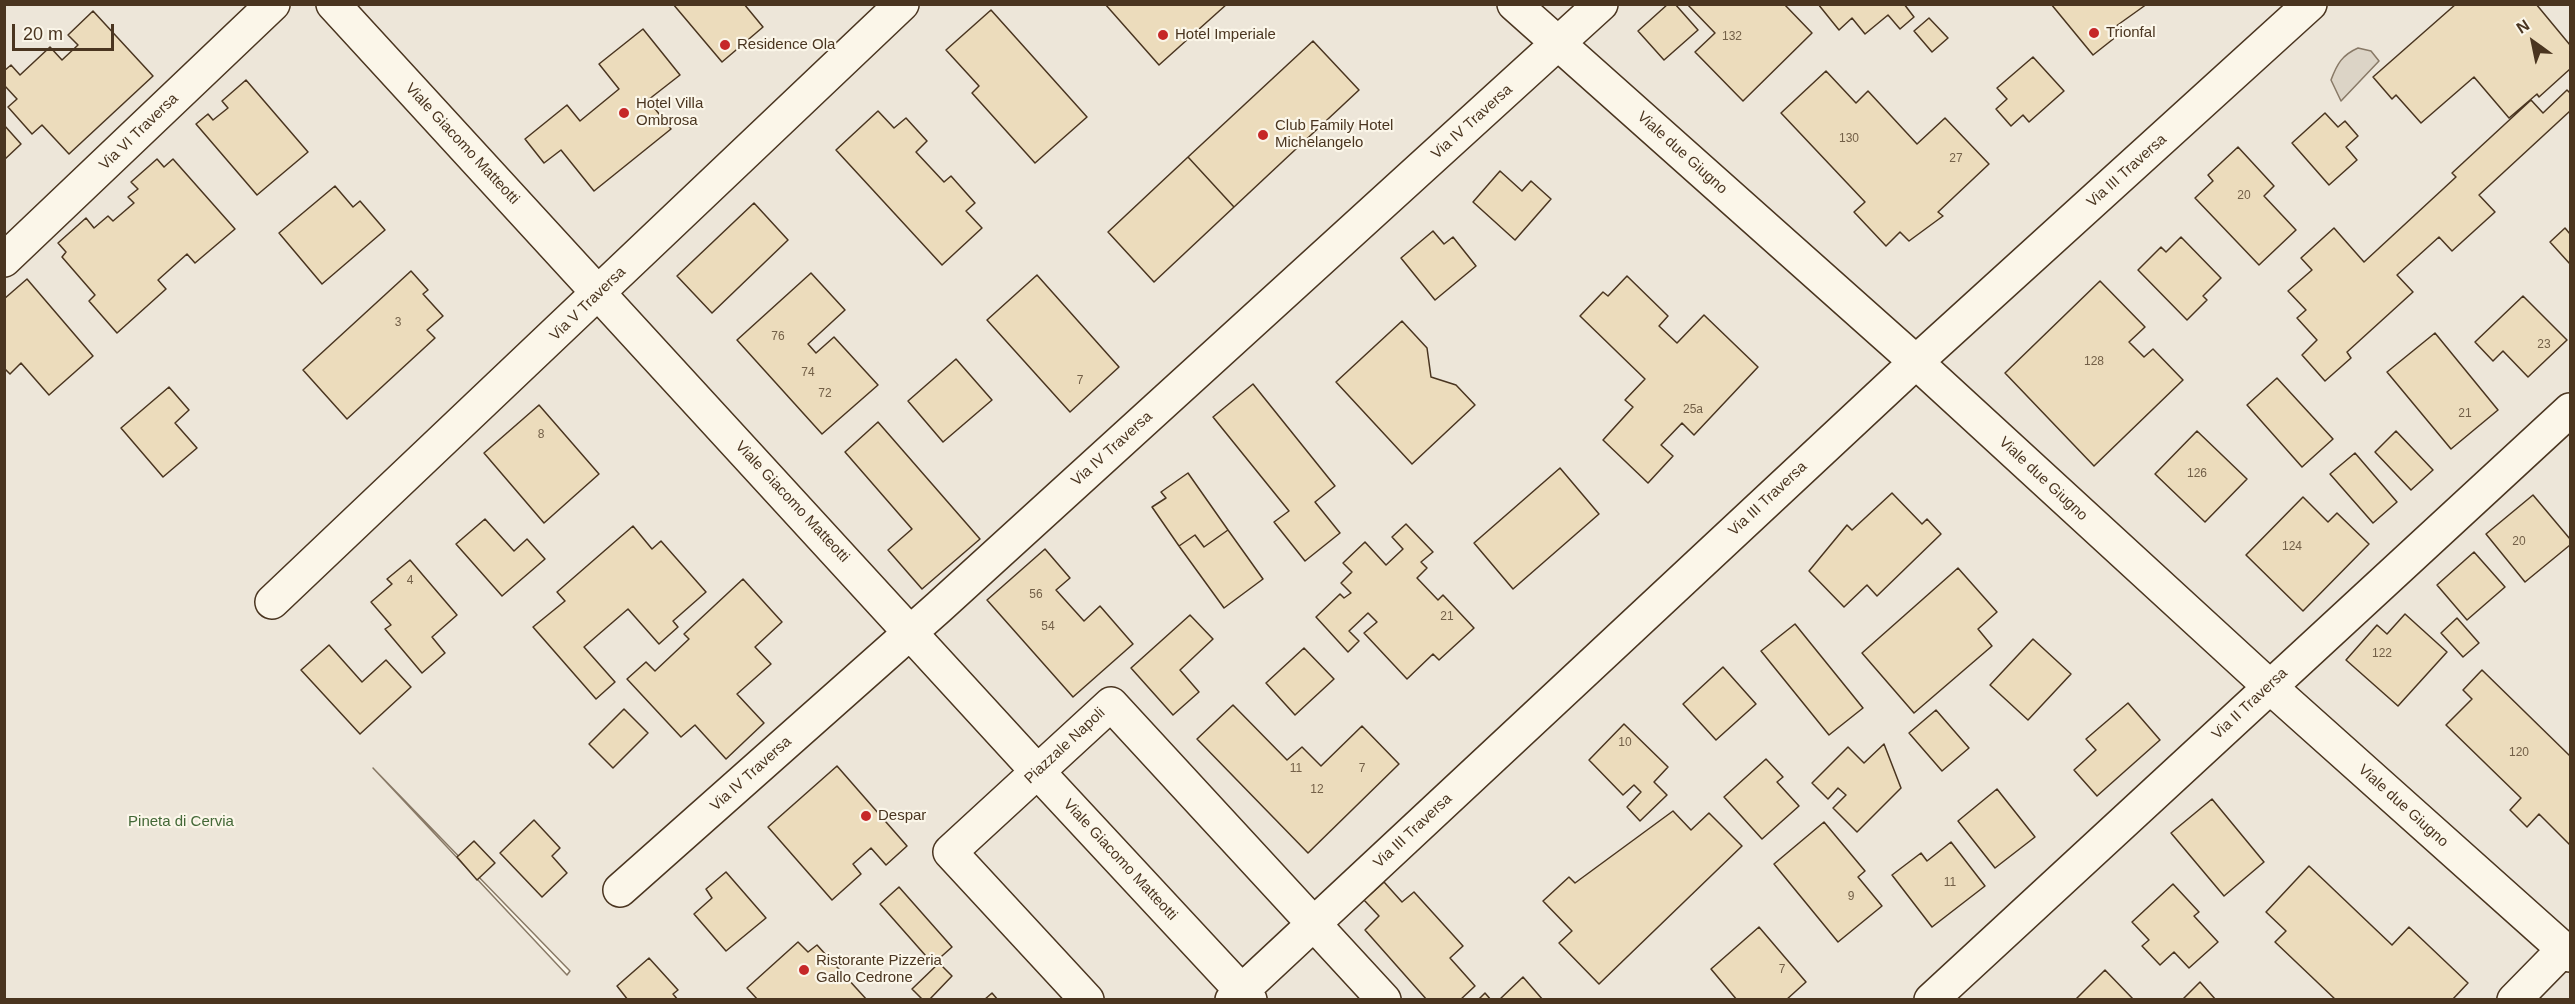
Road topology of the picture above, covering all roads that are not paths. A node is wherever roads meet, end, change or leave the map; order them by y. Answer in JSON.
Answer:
{"nodes":[{"id":1,"x":273,"y":4,"type":"edge"},
{"id":2,"x":333,"y":4,"type":"edge"},
{"id":3,"x":902,"y":4,"type":"edge"},
{"id":4,"x":1514,"y":4,"type":"edge"},
{"id":5,"x":1601,"y":4,"type":"edge"},
{"id":6,"x":2310,"y":4,"type":"edge"},
{"id":7,"x":1558,"y":44,"type":"junction"},
{"id":8,"x":4,"y":260,"type":"edge"},
{"id":9,"x":600,"y":293,"type":"junction"},
{"id":10,"x":1916,"y":362,"type":"junction"},
{"id":11,"x":2571,"y":410,"type":"edge"},
{"id":12,"x":272,"y":602,"type":"dead end"},
{"id":13,"x":911,"y":632,"type":"junction"},
{"id":14,"x":2269,"y":686,"type":"junction"},
{"id":15,"x":1037,"y":771,"type":"junction"},
{"id":16,"x":620,"y":890,"type":"dead end"},
{"id":17,"x":1314,"y":923,"type":"junction"},
{"id":18,"x":2567,"y":952,"type":"edge"},
{"id":19,"x":1241,"y":996,"type":"edge"},
{"id":20,"x":1087,"y":999,"type":"edge"},
{"id":21,"x":1384,"y":999,"type":"edge"},
{"id":22,"x":1930,"y":999,"type":"edge"},
{"id":23,"x":2514,"y":999,"type":"edge"}],
"edges":[{"from":1,"to":8,"type":"street","name":"Via VI Traversa"},
{"from":2,"to":9,"type":"street","name":"Viale Giacomo Matteotti"},
{"from":3,"to":9,"type":"street","name":"Via V Traversa"},
{"from":4,"to":7,"type":"street","name":"Viale due Giugno"},
{"from":5,"to":7,"type":"street","name":"Via IV Traversa"},
{"from":6,"to":10,"type":"street","name":"Via III Traversa"},
{"from":7,"to":10,"type":"street","name":"Viale due Giugno"},
{"from":7,"to":13,"type":"street","name":"Via IV Traversa"},
{"from":9,"to":12,"type":"street","name":"Via V Traversa"},
{"from":9,"to":13,"type":"street","name":"Viale Giacomo Matteotti"},
{"from":10,"to":14,"type":"street","name":"Viale due Giugno"},
{"from":10,"to":17,"type":"street","name":"Via III Traversa"},
{"from":11,"to":14,"type":"street","name":"Via II Traversa"},
{"from":13,"to":15,"type":"street","name":"Viale Giacomo Matteotti"},
{"from":13,"to":16,"type":"street","name":"Via IV Traversa"},
{"from":14,"to":18,"type":"street","name":"Viale due Giugno"},
{"from":14,"to":22,"type":"street","name":"Via II Traversa"},
{"from":15,"to":17,"type":"street","name":"Piazzale Napoli"},
{"from":15,"to":19,"type":"street","name":"Viale Giacomo Matteotti"},
{"from":15,"to":20,"type":"street","name":"Piazzale Napoli"},
{"from":17,"to":19,"type":"street","name":"Via III Traversa"},
{"from":17,"to":21,"type":"street","name":"Piazzale Napoli"},
{"from":18,"to":23,"type":"street"}]}
